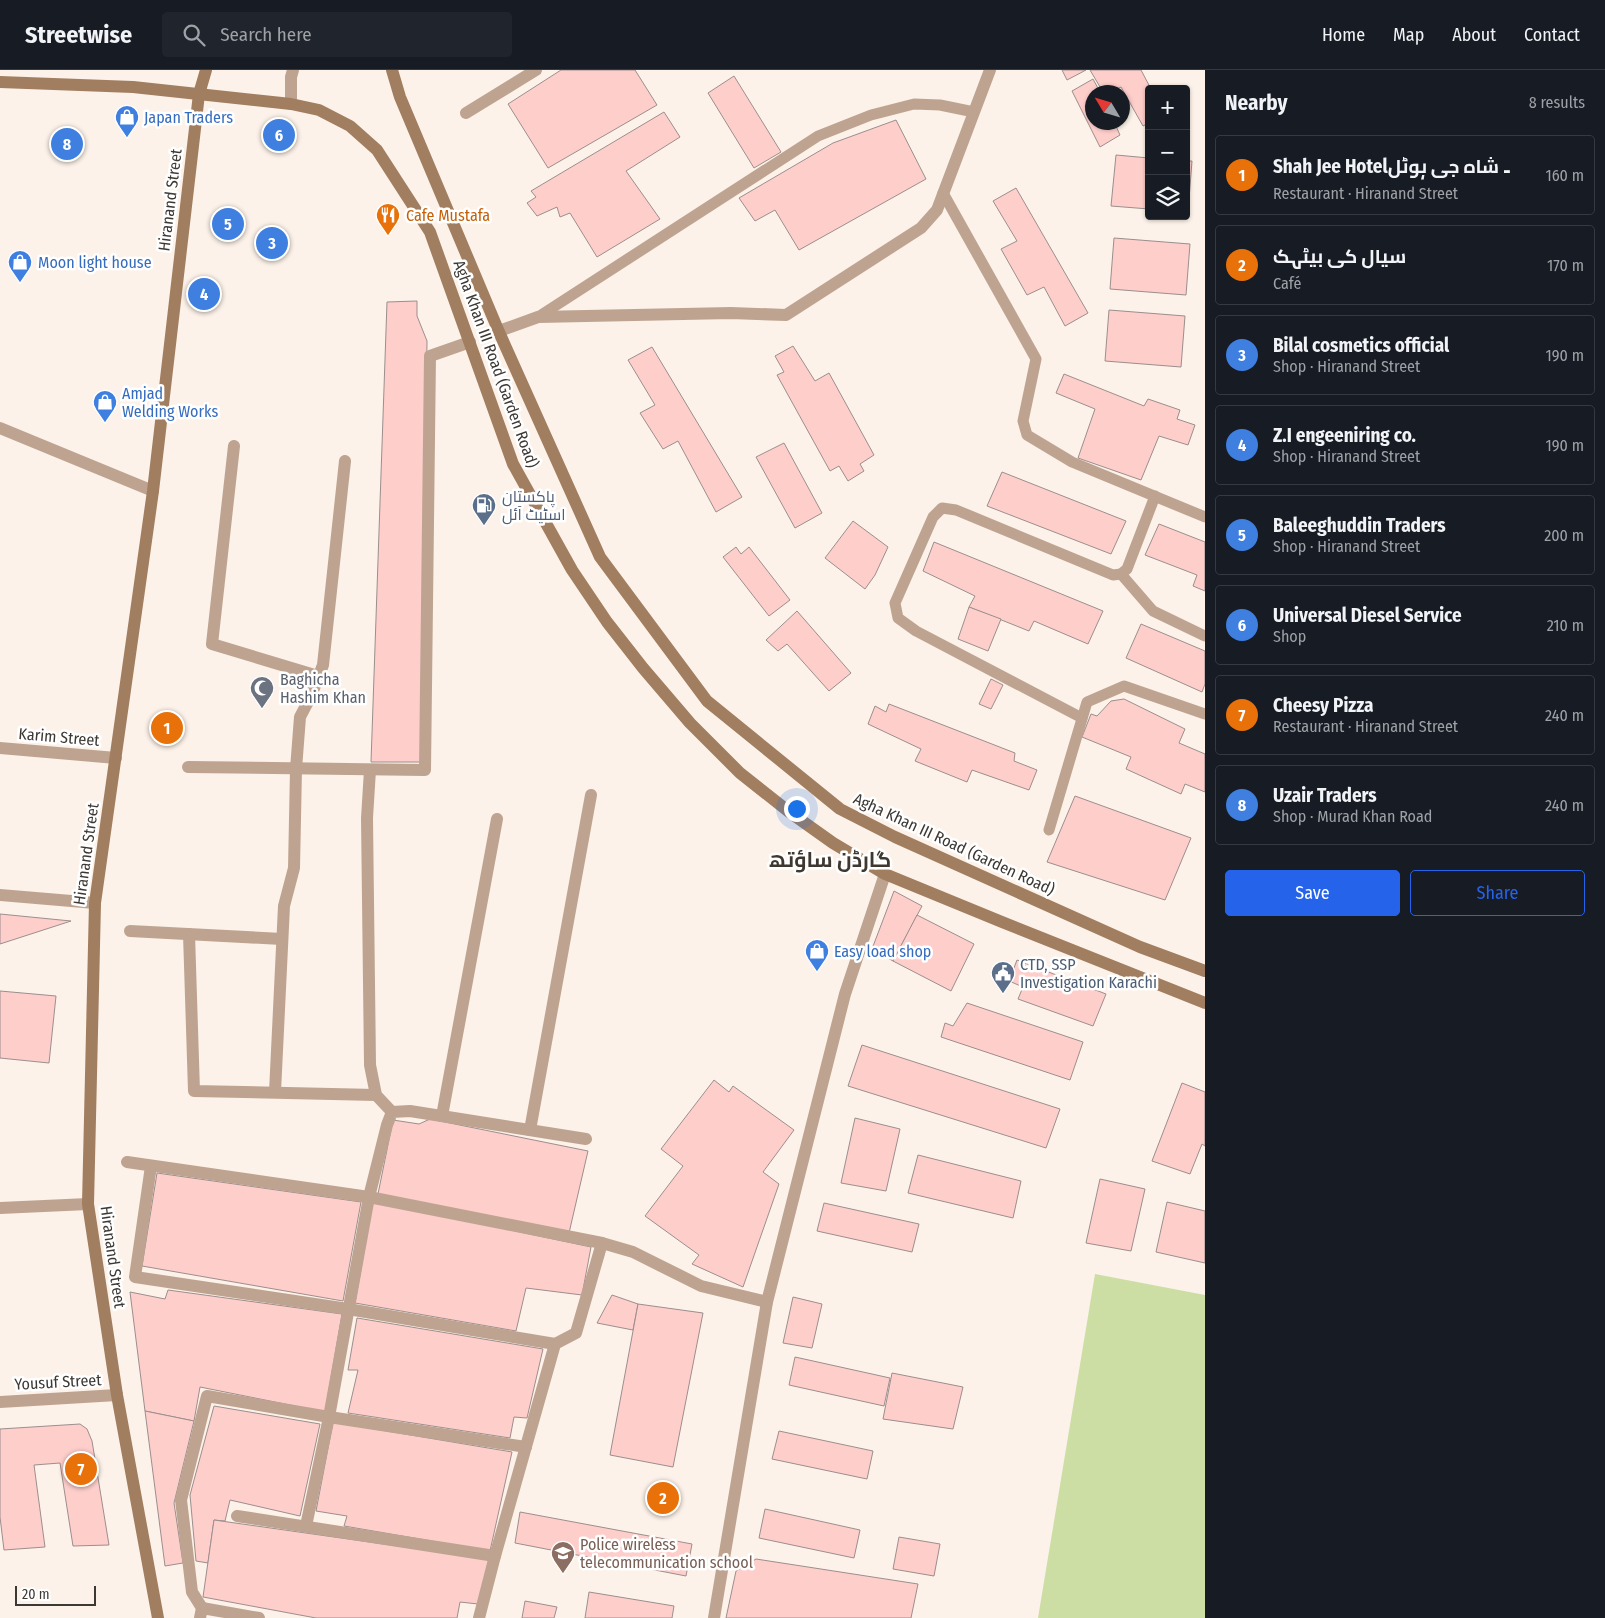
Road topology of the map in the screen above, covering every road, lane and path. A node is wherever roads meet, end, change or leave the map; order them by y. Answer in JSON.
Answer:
{"nodes":[{"id":1,"x":206,"y":70,"type":"edge"},
{"id":2,"x":293,"y":70,"type":"edge"},
{"id":3,"x":392,"y":70,"type":"edge"},
{"id":4,"x":536,"y":70,"type":"edge"},
{"id":5,"x":990,"y":70,"type":"edge"},
{"id":6,"x":0,"y":82,"type":"edge"},
{"id":7,"x":199,"y":94,"type":"junction"},
{"id":8,"x":291,"y":104,"type":"junction"},
{"id":9,"x":974,"y":112,"type":"junction"},
{"id":10,"x":466,"y":113,"type":"dead end"},
{"id":11,"x":943,"y":193,"type":"junction"},
{"id":12,"x":538,"y":317,"type":"junction"},
{"id":13,"x":499,"y":331,"type":"junction"},
{"id":14,"x":470,"y":342,"type":"junction"},
{"id":15,"x":0,"y":428,"type":"edge"},
{"id":16,"x":234,"y":446,"type":"dead end"},
{"id":17,"x":345,"y":461,"type":"dead end"},
{"id":18,"x":153,"y":491,"type":"junction"},
{"id":19,"x":1155,"y":496,"type":"junction"},
{"id":20,"x":1205,"y":517,"type":"edge"},
{"id":21,"x":1121,"y":574,"type":"junction"},
{"id":22,"x":1205,"y":636,"type":"edge"},
{"id":23,"x":318,"y":676,"type":"junction"},
{"id":24,"x":1205,"y":714,"type":"edge"},
{"id":25,"x":1082,"y":718,"type":"junction"},
{"id":26,"x":0,"y":748,"type":"edge"},
{"id":27,"x":116,"y":758,"type":"junction"},
{"id":28,"x":188,"y":767,"type":"dead end"},
{"id":29,"x":296,"y":769,"type":"junction"},
{"id":30,"x":370,"y":770,"type":"junction"},
{"id":31,"x":591,"y":795,"type":"dead end"},
{"id":32,"x":497,"y":818,"type":"dead end"},
{"id":33,"x":1049,"y":830,"type":"dead end"},
{"id":34,"x":886,"y":874,"type":"junction"},
{"id":35,"x":0,"y":895,"type":"edge"},
{"id":36,"x":95,"y":902,"type":"junction"},
{"id":37,"x":130,"y":931,"type":"dead end"},
{"id":38,"x":189,"y":934,"type":"junction"},
{"id":39,"x":282,"y":939,"type":"junction"},
{"id":40,"x":1205,"y":971,"type":"edge"},
{"id":41,"x":1205,"y":1003,"type":"edge"},
{"id":42,"x":275,"y":1092,"type":"junction"},
{"id":43,"x":376,"y":1095,"type":"junction"},
{"id":44,"x":392,"y":1112,"type":"junction"},
{"id":45,"x":442,"y":1116,"type":"junction"},
{"id":46,"x":530,"y":1130,"type":"junction"},
{"id":47,"x":586,"y":1139,"type":"dead end"},
{"id":48,"x":127,"y":1162,"type":"dead end"},
{"id":49,"x":151,"y":1166,"type":"junction"},
{"id":50,"x":369,"y":1197,"type":"junction"},
{"id":51,"x":88,"y":1204,"type":"junction"},
{"id":52,"x":0,"y":1208,"type":"edge"},
{"id":53,"x":602,"y":1243,"type":"junction"},
{"id":54,"x":767,"y":1302,"type":"junction"},
{"id":55,"x":348,"y":1309,"type":"junction"},
{"id":56,"x":555,"y":1344,"type":"junction"},
{"id":57,"x":117,"y":1395,"type":"junction"},
{"id":58,"x":0,"y":1402,"type":"edge"},
{"id":59,"x":329,"y":1417,"type":"junction"},
{"id":60,"x":526,"y":1447,"type":"junction"},
{"id":61,"x":237,"y":1516,"type":"dead end"},
{"id":62,"x":306,"y":1526,"type":"junction"},
{"id":63,"x":495,"y":1556,"type":"junction"},
{"id":64,"x":201,"y":1613,"type":"edge"},
{"id":65,"x":158,"y":1618,"type":"edge"},
{"id":66,"x":259,"y":1618,"type":"edge"},
{"id":67,"x":479,"y":1618,"type":"edge"},
{"id":68,"x":714,"y":1618,"type":"edge"}],
"edges":[{"from":1,"to":7,"type":"main road","name":"Hiranand Street"},
{"from":2,"to":8,"type":"street"},
{"from":3,"to":13,"type":"main road","name":"Agha Khan III Road (Garden Road)"},
{"from":4,"to":10,"type":"street"},
{"from":5,"to":9,"type":"street"},
{"from":6,"to":7,"type":"main road","name":"Agha Khan III Road (Garden Road)"},
{"from":7,"to":8,"type":"main road","name":"Agha Khan III Road (Garden Road)"},
{"from":7,"to":18,"type":"main road","name":"Hiranand Street"},
{"from":8,"to":14,"type":"main road","name":"Agha Khan III Road (Garden Road)"},
{"from":9,"to":11,"type":"street"},
{"from":9,"to":12,"type":"lane"},
{"from":11,"to":12,"type":"street"},
{"from":11,"to":19,"type":"lane"},
{"from":12,"to":13,"type":"street"},
{"from":13,"to":40,"type":"main road","name":"Agha Khan III Road (Garden Road)"},
{"from":14,"to":30,"type":"street"},
{"from":14,"to":34,"type":"main road","name":"Agha Khan III Road (Garden Road)"},
{"from":15,"to":18,"type":"street"},
{"from":16,"to":23,"type":"street"},
{"from":17,"to":23,"type":"street"},
{"from":18,"to":27,"type":"main road","name":"Hiranand Street"},
{"from":19,"to":20,"type":"lane"},
{"from":19,"to":21,"type":"lane"},
{"from":21,"to":22,"type":"lane"},
{"from":21,"to":25,"type":"lane"},
{"from":23,"to":29,"type":"street"},
{"from":24,"to":25,"type":"lane"},
{"from":25,"to":33,"type":"lane"},
{"from":26,"to":27,"type":"street","name":"Karim Street"},
{"from":27,"to":36,"type":"main road","name":"Hiranand Street"},
{"from":28,"to":29,"type":"street"},
{"from":29,"to":30,"type":"street"},
{"from":29,"to":39,"type":"street"},
{"from":30,"to":43,"type":"street"},
{"from":31,"to":46,"type":"street"},
{"from":32,"to":45,"type":"street"},
{"from":34,"to":41,"type":"main road","name":"Agha Khan III Road (Garden Road)"},
{"from":34,"to":54,"type":"street"},
{"from":35,"to":36,"type":"street"},
{"from":36,"to":51,"type":"main road","name":"Hiranand Street"},
{"from":37,"to":38,"type":"street"},
{"from":38,"to":39,"type":"street"},
{"from":38,"to":42,"type":"street"},
{"from":39,"to":42,"type":"street"},
{"from":42,"to":43,"type":"street"},
{"from":43,"to":44,"type":"street"},
{"from":44,"to":45,"type":"street"},
{"from":44,"to":50,"type":"street"},
{"from":45,"to":46,"type":"street"},
{"from":46,"to":47,"type":"street"},
{"from":48,"to":49,"type":"street"},
{"from":49,"to":50,"type":"street"},
{"from":49,"to":55,"type":"street"},
{"from":50,"to":53,"type":"street"},
{"from":50,"to":55,"type":"street"},
{"from":51,"to":52,"type":"street"},
{"from":51,"to":57,"type":"main road","name":"Hiranand Street"},
{"from":53,"to":54,"type":"street"},
{"from":53,"to":56,"type":"street"},
{"from":54,"to":68,"type":"street"},
{"from":55,"to":56,"type":"street"},
{"from":55,"to":59,"type":"street"},
{"from":56,"to":60,"type":"street"},
{"from":57,"to":58,"type":"street","name":"Yousuf Street"},
{"from":57,"to":65,"type":"main road","name":"Hiranand Street"},
{"from":59,"to":60,"type":"street"},
{"from":59,"to":62,"type":"street"},
{"from":59,"to":64,"type":"street"},
{"from":60,"to":63,"type":"street"},
{"from":61,"to":62,"type":"street"},
{"from":62,"to":63,"type":"street"},
{"from":63,"to":67,"type":"street"},
{"from":64,"to":66,"type":"street"}]}
